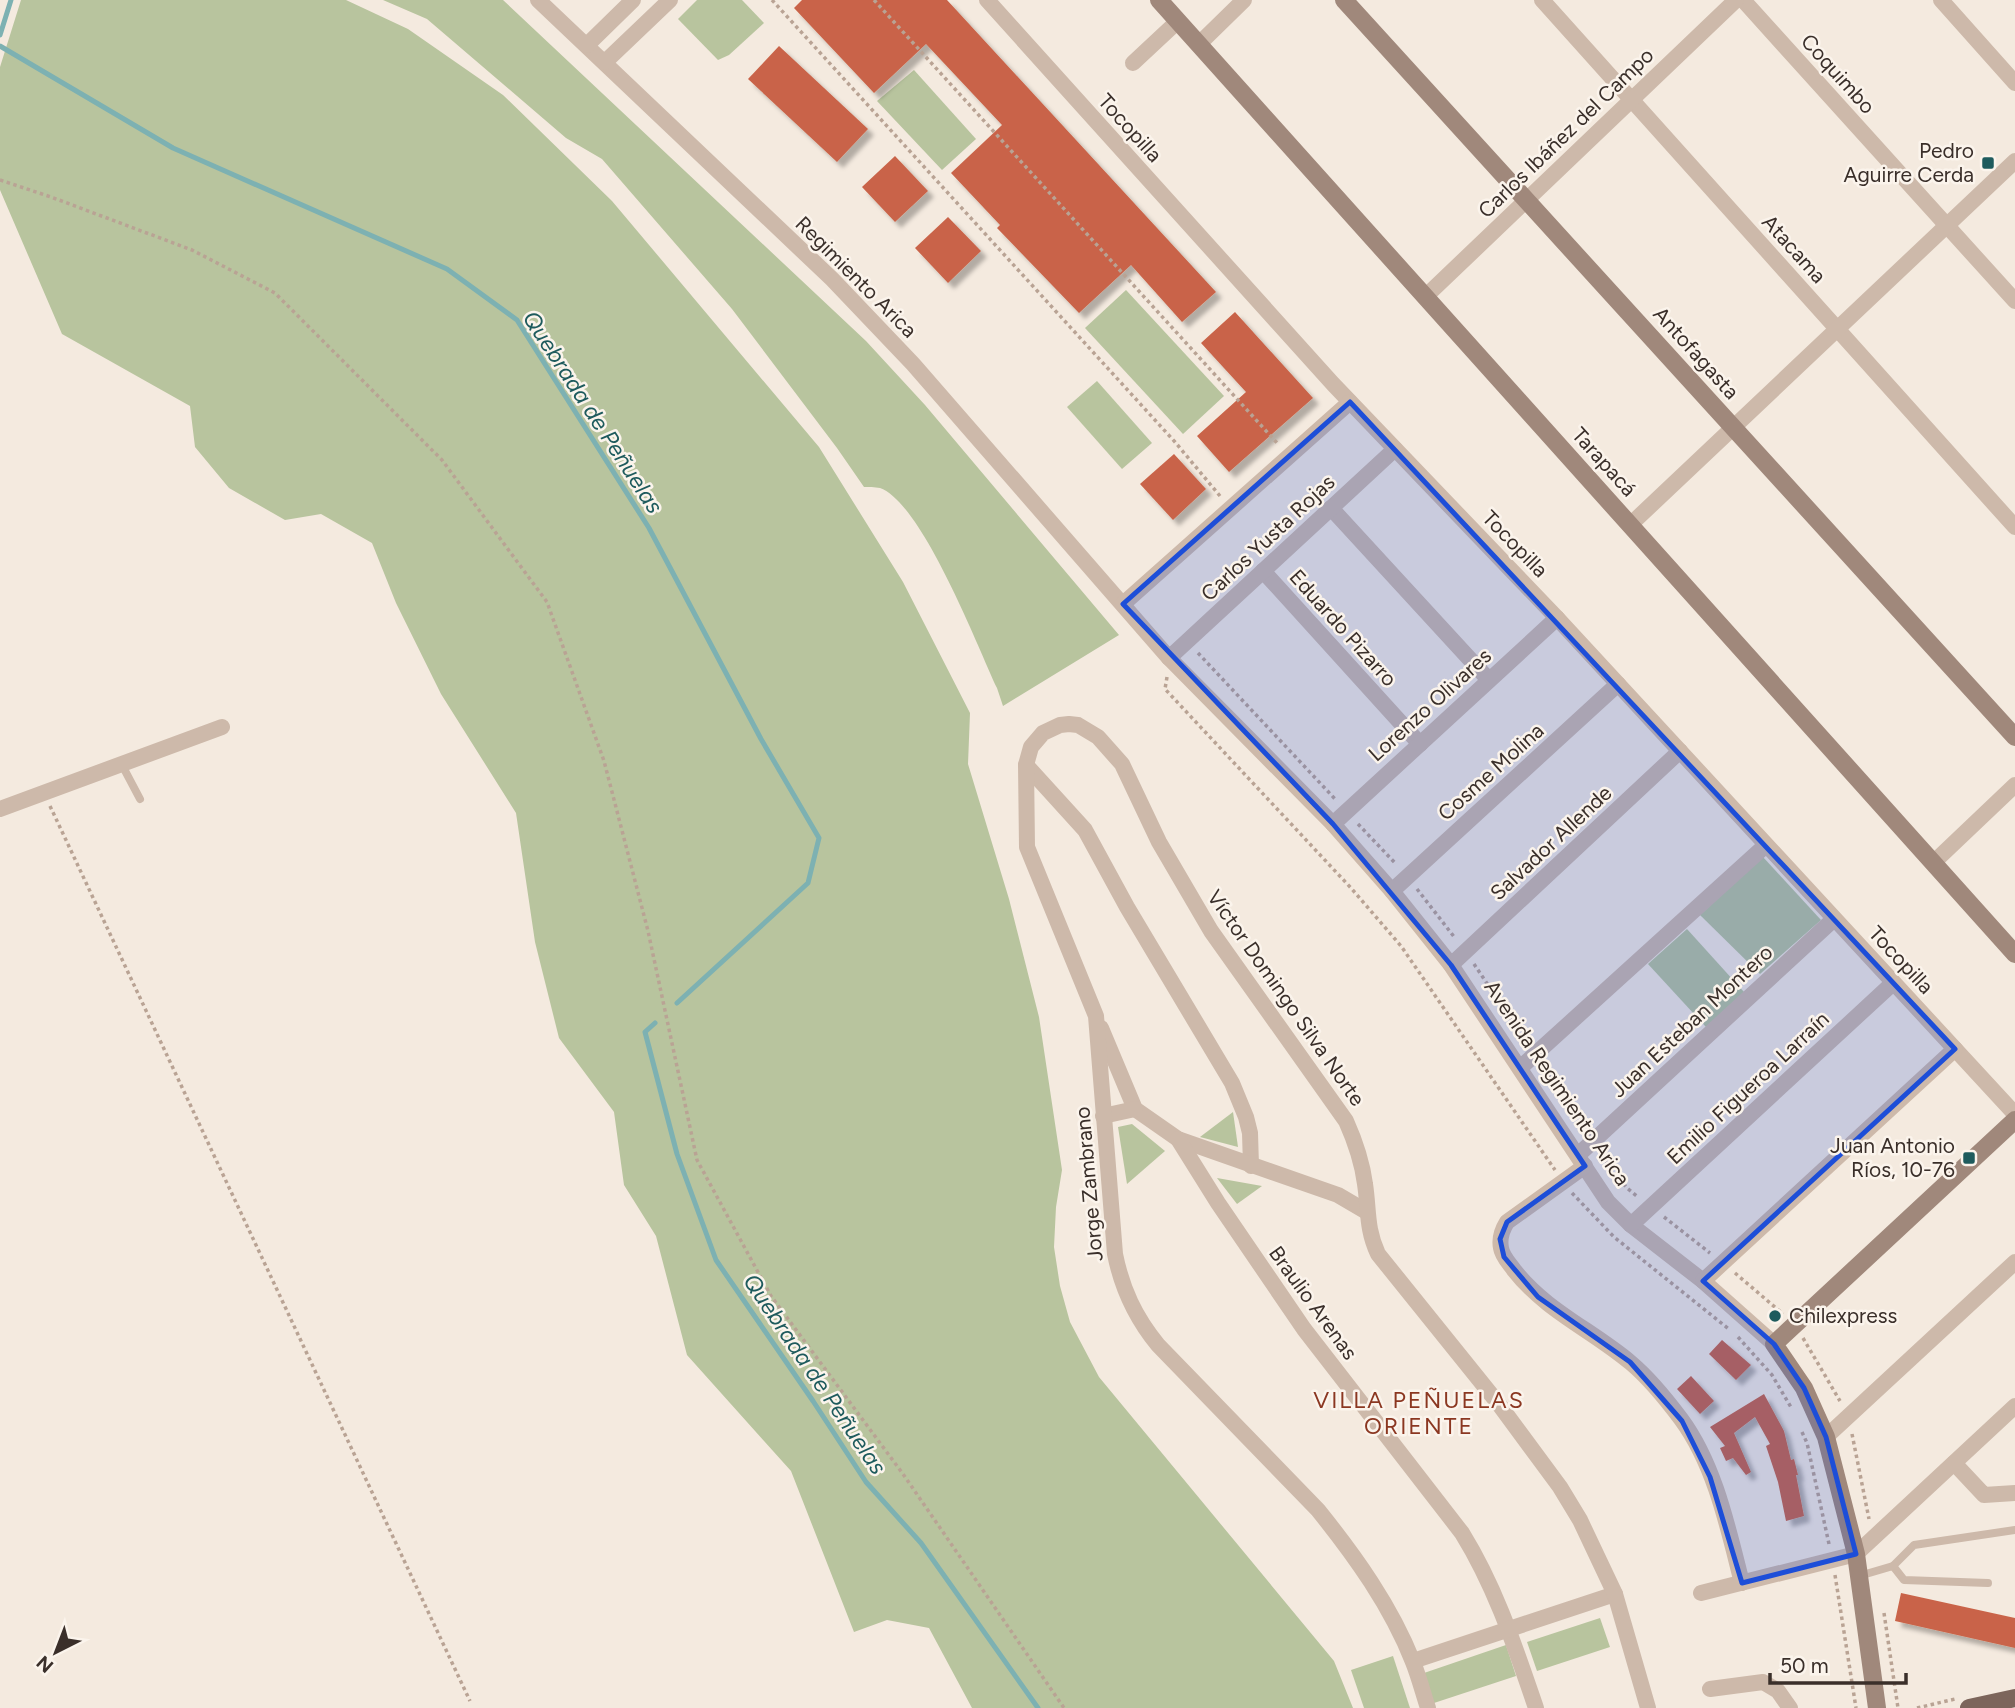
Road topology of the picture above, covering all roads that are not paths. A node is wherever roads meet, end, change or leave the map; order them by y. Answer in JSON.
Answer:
{"nodes":[{"id":1,"x":538,"y":0,"type":"edge"},
{"id":2,"x":633,"y":0,"type":"edge"},
{"id":3,"x":670,"y":0,"type":"edge"},
{"id":4,"x":987,"y":0,"type":"edge"},
{"id":5,"x":1159,"y":0,"type":"edge"},
{"id":6,"x":1244,"y":0,"type":"edge"},
{"id":7,"x":1344,"y":0,"type":"edge"},
{"id":8,"x":1542,"y":0,"type":"edge"},
{"id":9,"x":1736,"y":0,"type":"edge"},
{"id":10,"x":1743,"y":0,"type":"edge"},
{"id":11,"x":1941,"y":0,"type":"edge"},
{"id":12,"x":1178,"y":21,"type":"junction"},
{"id":13,"x":1199,"y":44,"type":"junction"},
{"id":14,"x":587,"y":45,"type":"junction"},
{"id":15,"x":606,"y":62,"type":"junction"},
{"id":16,"x":1133,"y":63,"type":"dead end"},
{"id":17,"x":2015,"y":83,"type":"edge"},
{"id":18,"x":1632,"y":100,"type":"junction"},
{"id":19,"x":2015,"y":161,"type":"edge"},
{"id":20,"x":1527,"y":200,"type":"junction"},
{"id":21,"x":1947,"y":226,"type":"junction"},
{"id":22,"x":1425,"y":297,"type":"junction"},
{"id":23,"x":2015,"y":301,"type":"edge"},
{"id":24,"x":1837,"y":329,"type":"junction"},
{"id":25,"x":1350,"y":402,"type":"junction"},
{"id":26,"x":1733,"y":427,"type":"junction"},
{"id":27,"x":1395,"y":449,"type":"junction"},
{"id":28,"x":1331,"y":508,"type":"junction"},
{"id":29,"x":1630,"y":525,"type":"junction"},
{"id":30,"x":2015,"y":527,"type":"edge"},
{"id":31,"x":1263,"y":571,"type":"junction"},
{"id":32,"x":1123,"y":604,"type":"junction"},
{"id":33,"x":1557,"y":618,"type":"junction"},
{"id":34,"x":1169,"y":658,"type":"junction"},
{"id":35,"x":1489,"y":680,"type":"junction"},
{"id":36,"x":1618,"y":684,"type":"junction"},
{"id":37,"x":1078,"y":725,"type":"joint"},
{"id":38,"x":222,"y":727,"type":"dead end"},
{"id":39,"x":2015,"y":737,"type":"edge"},
{"id":40,"x":1420,"y":744,"type":"junction"},
{"id":41,"x":1680,"y":751,"type":"junction"},
{"id":42,"x":122,"y":765,"type":"junction"},
{"id":43,"x":1026,"y":765,"type":"junction"},
{"id":44,"x":2015,"y":785,"type":"edge"},
{"id":45,"x":140,"y":799,"type":"dead end"},
{"id":46,"x":0,"y":809,"type":"edge"},
{"id":47,"x":1332,"y":824,"type":"junction"},
{"id":48,"x":1766,"y":845,"type":"junction"},
{"id":49,"x":1933,"y":863,"type":"junction"},
{"id":50,"x":1392,"y":891,"type":"junction"},
{"id":51,"x":1834,"y":919,"type":"junction"},
{"id":52,"x":2015,"y":954,"type":"edge"},
{"id":53,"x":1451,"y":965,"type":"junction"},
{"id":54,"x":1894,"y":982,"type":"junction"},
{"id":55,"x":1096,"y":1016,"type":"junction"},
{"id":56,"x":1955,"y":1049,"type":"junction"},
{"id":57,"x":1520,"y":1068,"type":"junction"},
{"id":58,"x":1135,"y":1109,"type":"junction"},
{"id":59,"x":2015,"y":1114,"type":"edge"},
{"id":60,"x":1103,"y":1115,"type":"junction"},
{"id":61,"x":2015,"y":1120,"type":"edge"},
{"id":62,"x":1178,"y":1139,"type":"junction"},
{"id":63,"x":1581,"y":1160,"type":"junction"},
{"id":64,"x":1251,"y":1166,"type":"junction"},
{"id":65,"x":1367,"y":1212,"type":"junction"},
{"id":66,"x":1631,"y":1225,"type":"junction"},
{"id":67,"x":2015,"y":1262,"type":"edge"},
{"id":68,"x":1703,"y":1281,"type":"junction"},
{"id":69,"x":1774,"y":1344,"type":"junction"},
{"id":70,"x":2015,"y":1406,"type":"edge"},
{"id":71,"x":1826,"y":1437,"type":"junction"},
{"id":72,"x":1954,"y":1463,"type":"junction"},
{"id":73,"x":2015,"y":1493,"type":"edge"},
{"id":74,"x":2015,"y":1530,"type":"edge"},
{"id":75,"x":1856,"y":1554,"type":"junction"},
{"id":76,"x":1893,"y":1566,"type":"junction"},
{"id":77,"x":1858,"y":1576,"type":"junction"},
{"id":78,"x":1742,"y":1583,"type":"junction"},
{"id":79,"x":1988,"y":1583,"type":"dead end"},
{"id":80,"x":1702,"y":1593,"type":"dead end"},
{"id":81,"x":1615,"y":1594,"type":"junction"},
{"id":82,"x":1508,"y":1628,"type":"junction"},
{"id":83,"x":1413,"y":1661,"type":"junction"},
{"id":84,"x":1710,"y":1689,"type":"dead end"},
{"id":85,"x":2015,"y":1698,"type":"edge"},
{"id":86,"x":1428,"y":1708,"type":"edge"},
{"id":87,"x":1536,"y":1708,"type":"edge"},
{"id":88,"x":1648,"y":1708,"type":"edge"},
{"id":89,"x":1790,"y":1708,"type":"edge"},
{"id":90,"x":1877,"y":1708,"type":"edge"},
{"id":91,"x":1969,"y":1708,"type":"edge"}],
"edges":[{"from":1,"to":14,"type":"street","name":"Regimiento Arica"},
{"from":2,"to":14,"type":"street"},
{"from":3,"to":15,"type":"street"},
{"from":4,"to":25,"type":"street","name":"Tocopilla"},
{"from":5,"to":12,"type":"main road","name":"Tarapacá"},
{"from":6,"to":13,"type":"street"},
{"from":7,"to":20,"type":"main road","name":"Antofagasta"},
{"from":8,"to":18,"type":"street","name":"Atacama"},
{"from":9,"to":18,"type":"street","name":"Carlos Ibáñez del Campo"},
{"from":10,"to":21,"type":"street","name":"Coquimbo"},
{"from":11,"to":17,"type":"street"},
{"from":12,"to":13,"type":"main road","name":"Tarapacá"},
{"from":12,"to":16,"type":"street"},
{"from":13,"to":22,"type":"main road","name":"Tarapacá"},
{"from":14,"to":15,"type":"street","name":"Regimiento Arica"},
{"from":15,"to":32,"type":"street","name":"Regimiento Arica"},
{"from":18,"to":20,"type":"street","name":"Carlos Ibáñez del Campo"},
{"from":18,"to":24,"type":"street","name":"Atacama"},
{"from":19,"to":21,"type":"street"},
{"from":20,"to":22,"type":"street","name":"Carlos Ibáñez del Campo"},
{"from":20,"to":26,"type":"main road","name":"Antofagasta"},
{"from":21,"to":23,"type":"street","name":"Coquimbo"},
{"from":21,"to":24,"type":"street"},
{"from":22,"to":29,"type":"main road","name":"Tarapacá"},
{"from":24,"to":26,"type":"street"},
{"from":24,"to":30,"type":"street","name":"Atacama"},
{"from":25,"to":27,"type":"street","name":"Tocopilla"},
{"from":25,"to":32,"type":"street"},
{"from":26,"to":29,"type":"street"},
{"from":26,"to":39,"type":"main road","name":"Antofagasta"},
{"from":27,"to":28,"type":"street","name":"Carlos Yusta Rojas"},
{"from":27,"to":33,"type":"street","name":"Tocopilla"},
{"from":28,"to":31,"type":"street","name":"Carlos Yusta Rojas"},
{"from":28,"to":35,"type":"street"},
{"from":29,"to":49,"type":"main road","name":"Tarapacá"},
{"from":31,"to":34,"type":"street","name":"Carlos Yusta Rojas"},
{"from":31,"to":40,"type":"street","name":"Eduardo Pizarro"},
{"from":32,"to":34,"type":"street","name":"Avenida Regimiento Arica"},
{"from":33,"to":35,"type":"street","name":"Lorenzo Olivares"},
{"from":33,"to":36,"type":"street","name":"Tocopilla"},
{"from":34,"to":47,"type":"street","name":"Avenida Regimiento Arica"},
{"from":35,"to":40,"type":"street","name":"Lorenzo Olivares"},
{"from":36,"to":41,"type":"street","name":"Tocopilla"},
{"from":36,"to":50,"type":"street","name":"Cosme Molina"},
{"from":37,"to":43,"type":"street","name":"Jorge Zambrano"},
{"from":37,"to":65,"type":"street","name":"Víctor Domingo Silva Norte"},
{"from":38,"to":42,"type":"street"},
{"from":40,"to":47,"type":"street","name":"Lorenzo Olivares"},
{"from":41,"to":48,"type":"street","name":"Tocopilla"},
{"from":41,"to":53,"type":"street","name":"Salvador Allende"},
{"from":42,"to":45,"type":"lane"},
{"from":42,"to":46,"type":"street"},
{"from":43,"to":55,"type":"street","name":"Jorge Zambrano"},
{"from":43,"to":64,"type":"street"},
{"from":44,"to":49,"type":"street"},
{"from":47,"to":50,"type":"street","name":"Avenida Regimiento Arica"},
{"from":48,"to":51,"type":"street","name":"Tocopilla"},
{"from":48,"to":57,"type":"street"},
{"from":49,"to":52,"type":"main road","name":"Tarapacá"},
{"from":50,"to":53,"type":"street","name":"Avenida Regimiento Arica"},
{"from":51,"to":54,"type":"street","name":"Tocopilla"},
{"from":51,"to":63,"type":"street","name":"Juan Esteban Montero"},
{"from":53,"to":57,"type":"street","name":"Avenida Regimiento Arica"},
{"from":54,"to":56,"type":"street","name":"Tocopilla"},
{"from":54,"to":66,"type":"street","name":"Emilio Figueroa Larraín"},
{"from":55,"to":58,"type":"street"},
{"from":55,"to":60,"type":"street","name":"Jorge Zambrano"},
{"from":56,"to":59,"type":"street","name":"Tocopilla"},
{"from":56,"to":68,"type":"street"},
{"from":57,"to":63,"type":"street","name":"Avenida Regimiento Arica"},
{"from":58,"to":60,"type":"street"},
{"from":58,"to":62,"type":"street"},
{"from":60,"to":83,"type":"street","name":"Jorge Zambrano"},
{"from":61,"to":69,"type":"main road"},
{"from":62,"to":64,"type":"street"},
{"from":62,"to":82,"type":"street","name":"Braulio Arenas"},
{"from":63,"to":66,"type":"street","name":"Avenida Regimiento Arica"},
{"from":63,"to":78,"type":"street","name":"Juan Esteban Montero"},
{"from":64,"to":65,"type":"street"},
{"from":65,"to":81,"type":"street","name":"Víctor Domingo Silva Norte"},
{"from":66,"to":68,"type":"street","name":"Avenida Regimiento Arica"},
{"from":67,"to":71,"type":"street"},
{"from":68,"to":69,"type":"street","name":"Avenida Regimiento Arica"},
{"from":69,"to":71,"type":"main road","name":"Avenida Regimiento Arica"},
{"from":70,"to":72,"type":"street"},
{"from":71,"to":75,"type":"main road","name":"Avenida Regimiento Arica"},
{"from":72,"to":73,"type":"street"},
{"from":72,"to":75,"type":"street"},
{"from":74,"to":76,"type":"lane"},
{"from":75,"to":77,"type":"main road","name":"Avenida Regimiento Arica"},
{"from":75,"to":78,"type":"street"},
{"from":76,"to":77,"type":"lane"},
{"from":76,"to":79,"type":"lane"},
{"from":77,"to":90,"type":"main road","name":"Avenida Regimiento Arica"},
{"from":78,"to":80,"type":"street"},
{"from":81,"to":82,"type":"street"},
{"from":81,"to":88,"type":"street","name":"Víctor Domingo Silva Norte"},
{"from":82,"to":83,"type":"street"},
{"from":82,"to":87,"type":"street","name":"Braulio Arenas"},
{"from":83,"to":86,"type":"street","name":"Jorge Zambrano"},
{"from":84,"to":89,"type":"street"},
{"from":85,"to":91,"type":"main road"}]}
